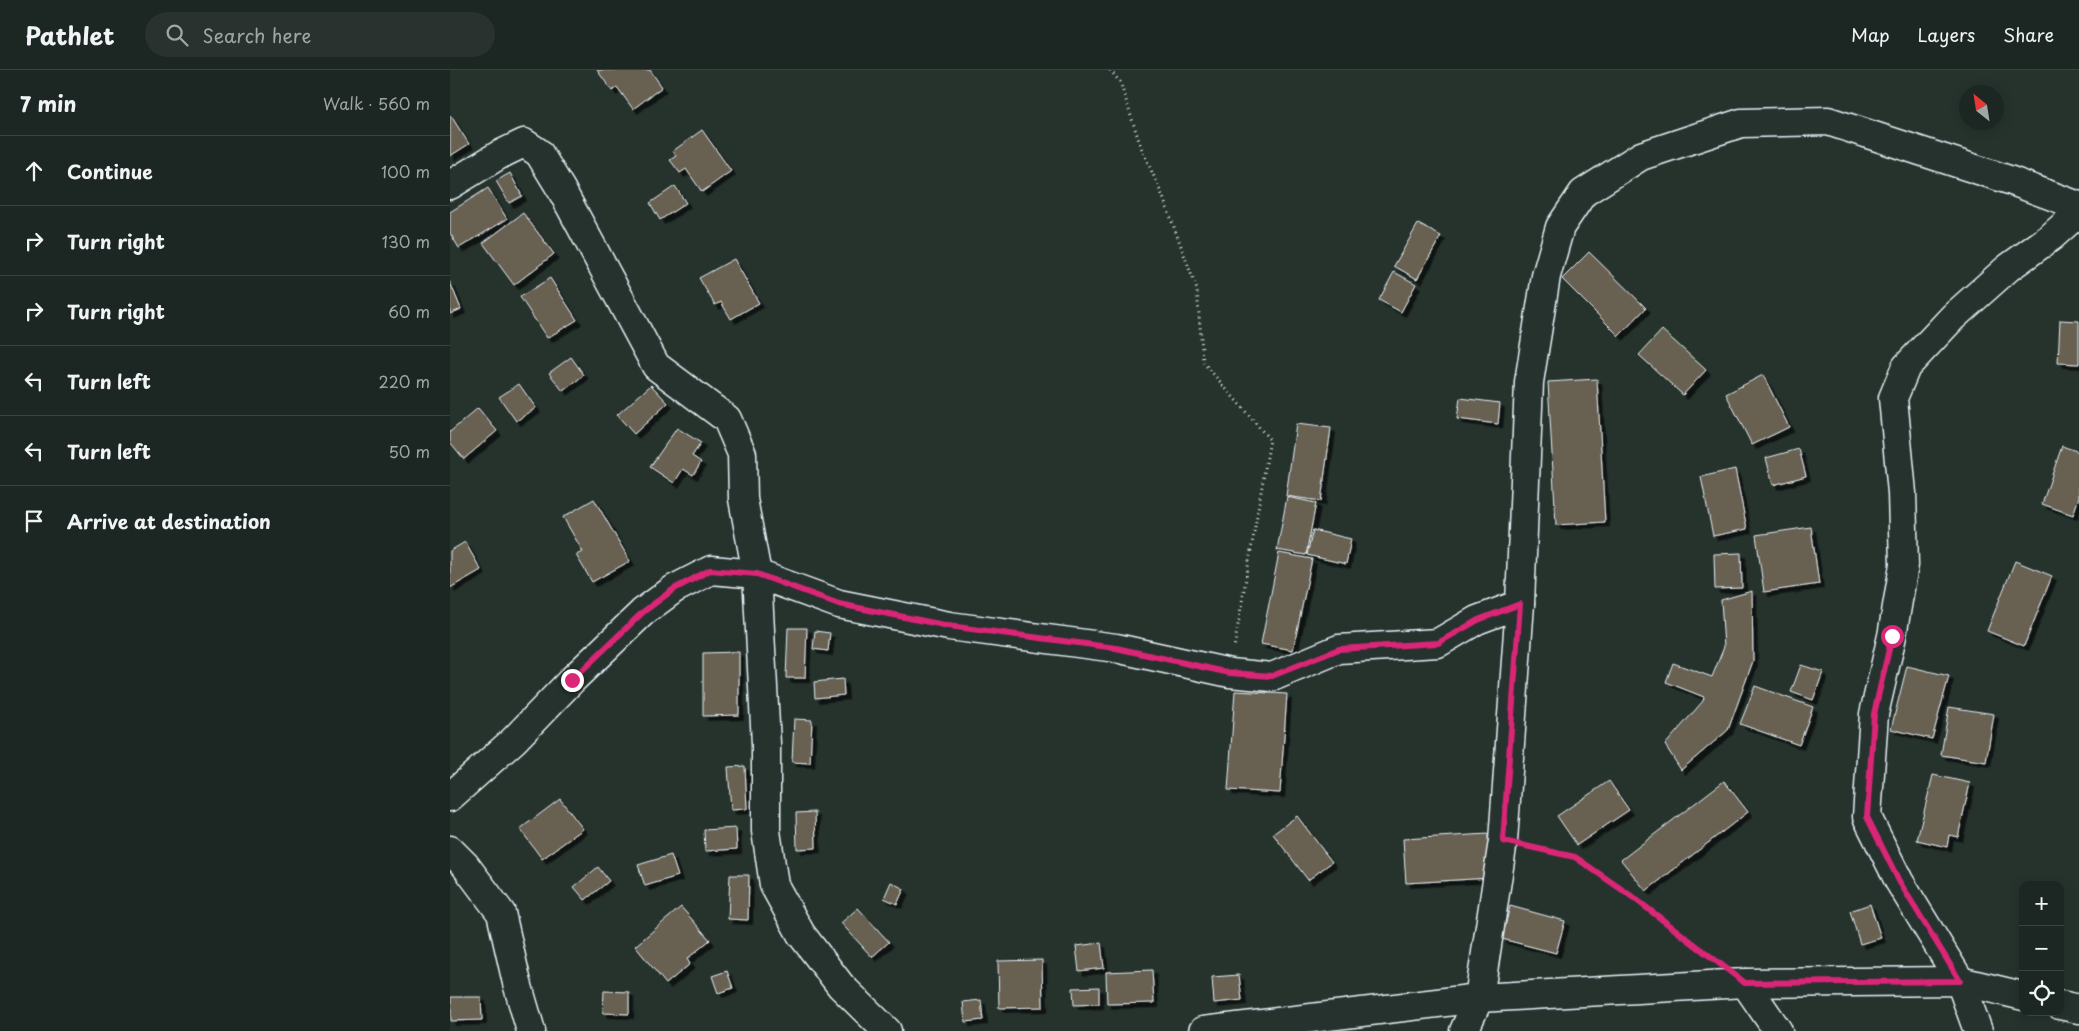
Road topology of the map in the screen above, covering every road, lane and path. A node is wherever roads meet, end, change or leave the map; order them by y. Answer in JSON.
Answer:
{"nodes":[{"id":1,"x":1110,"y":70,"type":"edge"},
{"id":2,"x":450,"y":185,"type":"edge"},
{"id":3,"x":2079,"y":206,"type":"edge"},
{"id":4,"x":2079,"y":212,"type":"edge"},
{"id":5,"x":757,"y":574,"type":"junction"},
{"id":6,"x":1520,"y":604,"type":"junction"},
{"id":7,"x":1230,"y":673,"type":"junction"},
{"id":8,"x":450,"y":797,"type":"edge"},
{"id":9,"x":1503,"y":841,"type":"junction"},
{"id":10,"x":450,"y":850,"type":"edge"},
{"id":11,"x":1960,"y":981,"type":"junction"},
{"id":12,"x":1745,"y":983,"type":"junction"},
{"id":13,"x":2019,"y":995,"type":"edge"},
{"id":14,"x":1480,"y":998,"type":"junction"},
{"id":15,"x":2064,"y":1006,"type":"edge"},
{"id":16,"x":2079,"y":1009,"type":"edge"},
{"id":17,"x":531,"y":1031,"type":"edge"},
{"id":18,"x":887,"y":1031,"type":"edge"},
{"id":19,"x":1203,"y":1031,"type":"edge"},
{"id":20,"x":1464,"y":1031,"type":"edge"},
{"id":21,"x":1778,"y":1031,"type":"edge"},
{"id":22,"x":1978,"y":1031,"type":"edge"}],
"edges":[{"from":1,"to":7,"type":"path"},
{"from":2,"to":5,"type":"street"},
{"from":3,"to":6,"type":"street"},
{"from":4,"to":11,"type":"street"},
{"from":5,"to":7,"type":"street"},
{"from":5,"to":8,"type":"street"},
{"from":5,"to":18,"type":"street"},
{"from":6,"to":7,"type":"street"},
{"from":6,"to":9,"type":"street"},
{"from":9,"to":12,"type":"path"},
{"from":9,"to":14,"type":"street"},
{"from":10,"to":17,"type":"street"},
{"from":11,"to":12,"type":"street"},
{"from":11,"to":13,"type":"street"},
{"from":11,"to":22,"type":"street"},
{"from":12,"to":14,"type":"street"},
{"from":12,"to":21,"type":"street"},
{"from":14,"to":19,"type":"street"},
{"from":14,"to":20,"type":"street"},
{"from":15,"to":16,"type":"street"}]}
